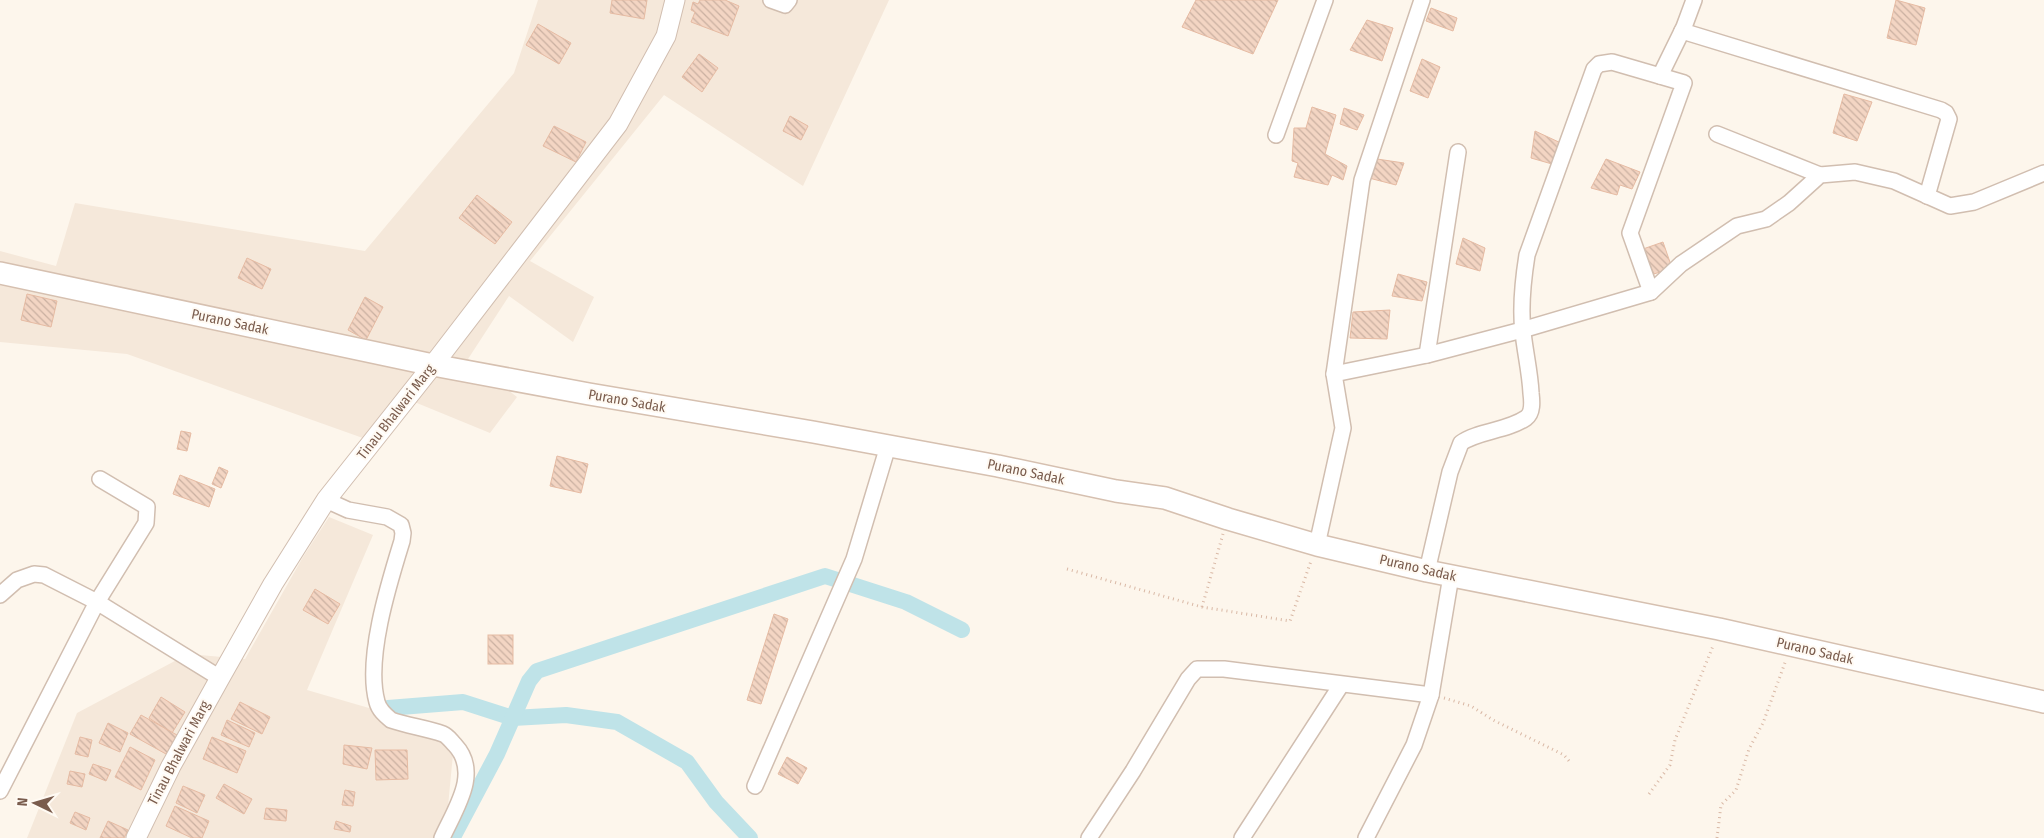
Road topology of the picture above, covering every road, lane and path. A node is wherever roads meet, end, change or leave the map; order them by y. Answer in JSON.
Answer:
{"nodes":[{"id":1,"x":675,"y":0,"type":"edge"},
{"id":2,"x":771,"y":0,"type":"edge"},
{"id":3,"x":789,"y":0,"type":"edge"},
{"id":4,"x":1325,"y":0,"type":"edge"},
{"id":5,"x":1422,"y":0,"type":"edge"},
{"id":6,"x":1694,"y":0,"type":"edge"},
{"id":7,"x":1682,"y":31,"type":"junction"},
{"id":8,"x":1660,"y":76,"type":"junction"},
{"id":9,"x":1717,"y":134,"type":"dead end"},
{"id":10,"x":1276,"y":135,"type":"dead end"},
{"id":11,"x":1458,"y":152,"type":"dead end"},
{"id":12,"x":2044,"y":173,"type":"edge"},
{"id":13,"x":1820,"y":175,"type":"junction"},
{"id":14,"x":1927,"y":196,"type":"junction"},
{"id":15,"x":0,"y":273,"type":"edge"},
{"id":16,"x":1651,"y":292,"type":"junction"},
{"id":17,"x":1522,"y":330,"type":"junction"},
{"id":18,"x":1427,"y":355,"type":"junction"},
{"id":19,"x":433,"y":365,"type":"junction"},
{"id":20,"x":1334,"y":374,"type":"junction"},
{"id":21,"x":888,"y":446,"type":"junction"},
{"id":22,"x":100,"y":479,"type":"dead end"},
{"id":23,"x":326,"y":500,"type":"junction"},
{"id":24,"x":1228,"y":520,"type":"junction"},
{"id":25,"x":1317,"y":545,"type":"junction"},
{"id":26,"x":1067,"y":569,"type":"dead end"},
{"id":27,"x":1427,"y":571,"type":"junction"},
{"id":28,"x":1451,"y":576,"type":"junction"},
{"id":29,"x":0,"y":595,"type":"edge"},
{"id":30,"x":97,"y":602,"type":"junction"},
{"id":31,"x":1202,"y":607,"type":"junction"},
{"id":32,"x":1719,"y":629,"type":"junction"},
{"id":33,"x":1792,"y":646,"type":"junction"},
{"id":34,"x":220,"y":678,"type":"junction"},
{"id":35,"x":1341,"y":685,"type":"junction"},
{"id":36,"x":1431,"y":695,"type":"junction"},
{"id":37,"x":2044,"y":702,"type":"edge"},
{"id":38,"x":1569,"y":761,"type":"dead end"},
{"id":39,"x":5,"y":770,"type":"edge"},
{"id":40,"x":755,"y":786,"type":"dead end"},
{"id":41,"x":0,"y":791,"type":"edge"},
{"id":42,"x":1649,"y":794,"type":"dead end"},
{"id":43,"x":136,"y":838,"type":"edge"},
{"id":44,"x":442,"y":838,"type":"edge"},
{"id":45,"x":1089,"y":838,"type":"edge"},
{"id":46,"x":1242,"y":838,"type":"edge"},
{"id":47,"x":1366,"y":838,"type":"edge"},
{"id":48,"x":1717,"y":838,"type":"edge"}],
"edges":[{"from":1,"to":19,"type":"street","name":"Tinau Bhalwari Marg"},
{"from":2,"to":3,"type":"street"},
{"from":4,"to":10,"type":"street"},
{"from":5,"to":20,"type":"street"},
{"from":6,"to":7,"type":"street"},
{"from":7,"to":8,"type":"street"},
{"from":7,"to":14,"type":"street"},
{"from":8,"to":16,"type":"street"},
{"from":8,"to":17,"type":"street"},
{"from":9,"to":13,"type":"street"},
{"from":11,"to":18,"type":"street"},
{"from":12,"to":14,"type":"street"},
{"from":13,"to":14,"type":"street"},
{"from":13,"to":16,"type":"street"},
{"from":15,"to":19,"type":"main road","name":"Purano Sadak"},
{"from":16,"to":17,"type":"street"},
{"from":17,"to":18,"type":"street"},
{"from":17,"to":27,"type":"street"},
{"from":18,"to":20,"type":"street"},
{"from":19,"to":21,"type":"main road","name":"Purano Sadak"},
{"from":19,"to":23,"type":"street","name":"Tinau Bhalwari Marg"},
{"from":20,"to":25,"type":"street"},
{"from":21,"to":24,"type":"main road","name":"Purano Sadak"},
{"from":21,"to":40,"type":"street"},
{"from":22,"to":30,"type":"street"},
{"from":23,"to":34,"type":"street","name":"Tinau Bhalwari Marg"},
{"from":23,"to":44,"type":"street"},
{"from":24,"to":25,"type":"main road","name":"Purano Sadak"},
{"from":24,"to":31,"type":"path"},
{"from":25,"to":27,"type":"main road","name":"Purano Sadak"},
{"from":25,"to":31,"type":"path"},
{"from":26,"to":31,"type":"path"},
{"from":27,"to":28,"type":"main road","name":"Purano Sadak"},
{"from":28,"to":32,"type":"main road","name":"Purano Sadak"},
{"from":28,"to":36,"type":"street"},
{"from":29,"to":30,"type":"street"},
{"from":30,"to":34,"type":"street"},
{"from":30,"to":39,"type":"street"},
{"from":32,"to":33,"type":"main road","name":"Purano Sadak"},
{"from":32,"to":42,"type":"path"},
{"from":33,"to":37,"type":"main road","name":"Purano Sadak"},
{"from":33,"to":48,"type":"path"},
{"from":34,"to":43,"type":"street","name":"Tinau Bhalwari Marg"},
{"from":35,"to":36,"type":"street"},
{"from":35,"to":45,"type":"street"},
{"from":35,"to":46,"type":"street"},
{"from":36,"to":38,"type":"path"},
{"from":36,"to":47,"type":"street"},
{"from":39,"to":41,"type":"street"}]}
